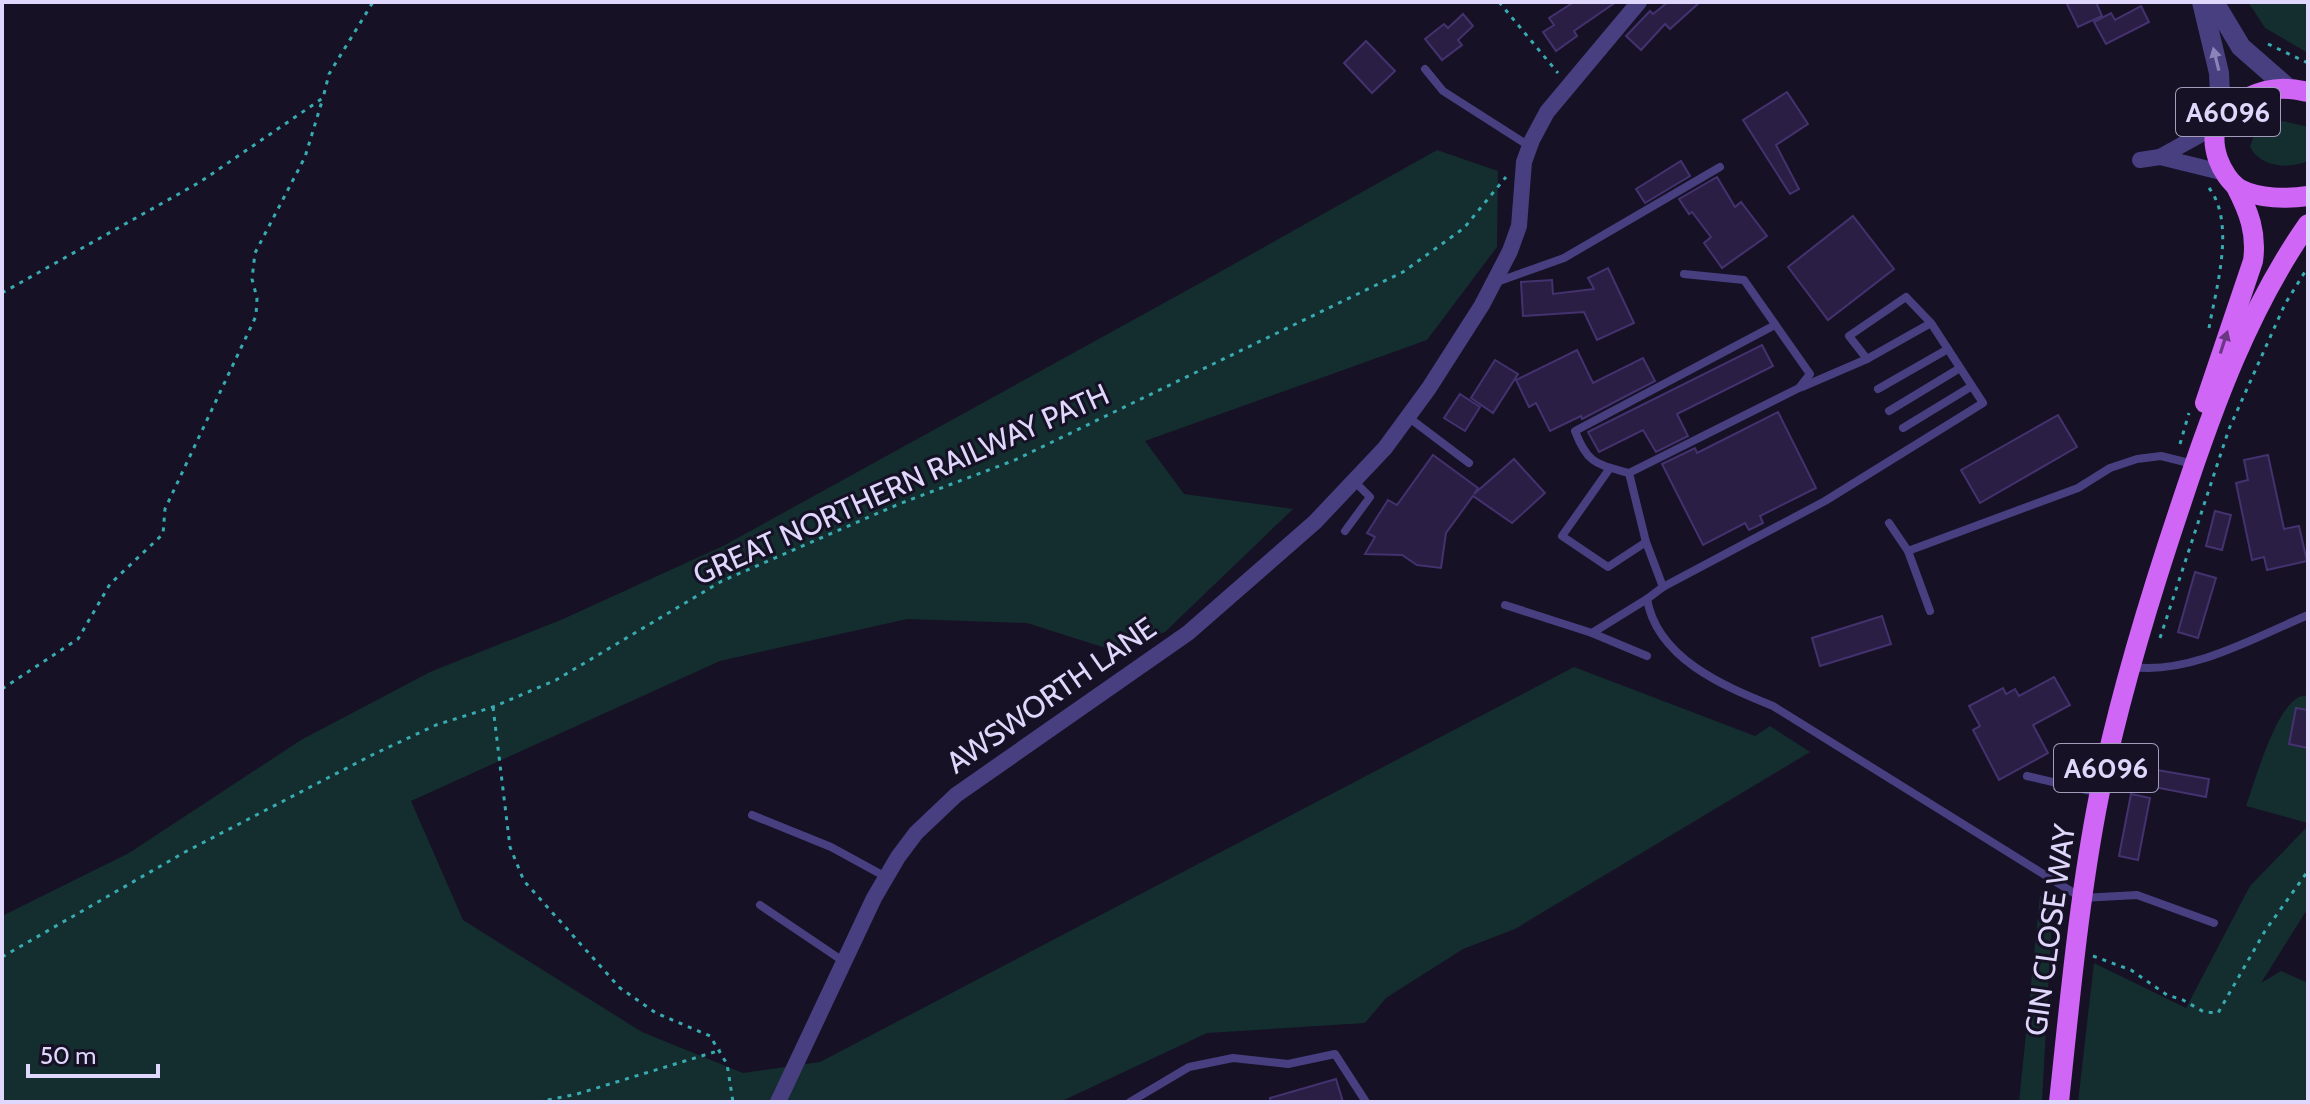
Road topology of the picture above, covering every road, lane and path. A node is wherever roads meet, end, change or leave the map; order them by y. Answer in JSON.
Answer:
{"nodes":[{"id":1,"x":373,"y":2,"type":"edge"},
{"id":2,"x":1499,"y":2,"type":"edge"},
{"id":3,"x":1639,"y":2,"type":"edge"},
{"id":4,"x":2202,"y":2,"type":"edge"},
{"id":5,"x":2214,"y":2,"type":"edge"},
{"id":6,"x":2263,"y":41,"type":"dead end"},
{"id":7,"x":2272,"y":46,"type":"junction"},
{"id":8,"x":2252,"y":60,"type":"junction"},
{"id":9,"x":2308,"y":63,"type":"edge"},
{"id":10,"x":1425,"y":69,"type":"dead end"},
{"id":11,"x":1570,"y":83,"type":"junction"},
{"id":12,"x":2299,"y":90,"type":"edge"},
{"id":13,"x":323,"y":98,"type":"junction"},
{"id":14,"x":2218,"y":122,"type":"junction"},
{"id":15,"x":1529,"y":147,"type":"junction"},
{"id":16,"x":2160,"y":157,"type":"junction"},
{"id":17,"x":2140,"y":160,"type":"dead end"},
{"id":18,"x":2189,"y":163,"type":"junction"},
{"id":19,"x":1720,"y":167,"type":"dead end"},
{"id":20,"x":2230,"y":180,"type":"junction"},
{"id":21,"x":1502,"y":181,"type":"dead end"},
{"id":22,"x":2308,"y":196,"type":"edge"},
{"id":23,"x":2308,"y":224,"type":"edge"},
{"id":24,"x":1684,"y":274,"type":"dead end"},
{"id":25,"x":1494,"y":283,"type":"junction"},
{"id":26,"x":2,"y":293,"type":"edge"},
{"id":27,"x":1931,"y":323,"type":"junction"},
{"id":28,"x":1775,"y":325,"type":"junction"},
{"id":29,"x":2209,"y":330,"type":"dead end"},
{"id":30,"x":1948,"y":349,"type":"junction"},
{"id":31,"x":1867,"y":359,"type":"junction"},
{"id":32,"x":1960,"y":368,"type":"junction"},
{"id":33,"x":1972,"y":386,"type":"junction"},
{"id":34,"x":1799,"y":388,"type":"junction"},
{"id":35,"x":1878,"y":389,"type":"dead end"},
{"id":36,"x":2192,"y":401,"type":"dead end"},
{"id":37,"x":1889,"y":411,"type":"dead end"},
{"id":38,"x":1408,"y":417,"type":"junction"},
{"id":39,"x":1903,"y":428,"type":"dead end"},
{"id":40,"x":2189,"y":457,"type":"junction"},
{"id":41,"x":1469,"y":463,"type":"dead end"},
{"id":42,"x":1610,"y":468,"type":"junction"},
{"id":43,"x":1629,"y":473,"type":"junction"},
{"id":44,"x":1354,"y":481,"type":"junction"},
{"id":45,"x":2199,"y":521,"type":"dead end"},
{"id":46,"x":1889,"y":523,"type":"dead end"},
{"id":47,"x":2173,"y":528,"type":"junction"},
{"id":48,"x":1345,"y":531,"type":"dead end"},
{"id":49,"x":1646,"y":542,"type":"junction"},
{"id":50,"x":1908,"y":551,"type":"junction"},
{"id":51,"x":1663,"y":587,"type":"junction"},
{"id":52,"x":1647,"y":599,"type":"junction"},
{"id":53,"x":1505,"y":605,"type":"dead end"},
{"id":54,"x":1930,"y":611,"type":"dead end"},
{"id":55,"x":2308,"y":615,"type":"edge"},
{"id":56,"x":1592,"y":633,"type":"junction"},
{"id":57,"x":1647,"y":656,"type":"dead end"},
{"id":58,"x":2131,"y":667,"type":"junction"},
{"id":59,"x":2,"y":689,"type":"edge"},
{"id":60,"x":493,"y":707,"type":"junction"},
{"id":61,"x":2027,"y":776,"type":"dead end"},
{"id":62,"x":2100,"y":794,"type":"junction"},
{"id":63,"x":752,"y":815,"type":"dead end"},
{"id":64,"x":2308,"y":871,"type":"edge"},
{"id":65,"x":886,"y":877,"type":"junction"},
{"id":66,"x":2082,"y":898,"type":"junction"},
{"id":67,"x":760,"y":905,"type":"dead end"},
{"id":68,"x":2214,"y":923,"type":"dead end"},
{"id":69,"x":2075,"y":948,"type":"junction"},
{"id":70,"x":2,"y":957,"type":"edge"},
{"id":71,"x":843,"y":961,"type":"junction"},
{"id":72,"x":721,"y":1050,"type":"junction"},
{"id":73,"x":538,"y":1102,"type":"edge"},
{"id":74,"x":733,"y":1102,"type":"edge"},
{"id":75,"x":778,"y":1102,"type":"edge"},
{"id":76,"x":1130,"y":1102,"type":"edge"},
{"id":77,"x":1366,"y":1102,"type":"edge"},
{"id":78,"x":2059,"y":1102,"type":"edge"}],
"edges":[{"from":1,"to":13,"type":"path"},
{"from":2,"to":11,"type":"path"},
{"from":3,"to":11,"type":"street","name":"AWSWORTH LANE"},
{"from":14,"to":4,"type":"street","one_way":true},
{"from":5,"to":8,"type":"street"},
{"from":6,"to":7,"type":"path"},
{"from":7,"to":8,"type":"path"},
{"from":7,"to":9,"type":"path"},
{"from":8,"to":12,"type":"street"},
{"from":10,"to":15,"type":"lane"},
{"from":11,"to":15,"type":"street","name":"AWSWORTH LANE"},
{"from":12,"to":14,"type":"main road","number":"A6096"},
{"from":13,"to":26,"type":"path"},
{"from":13,"to":59,"type":"path"},
{"from":14,"to":16,"type":"street"},
{"from":14,"to":20,"type":"main road","number":"A6096"},
{"from":15,"to":25,"type":"street","name":"AWSWORTH LANE"},
{"from":16,"to":17,"type":"street"},
{"from":16,"to":18,"type":"street"},
{"from":18,"to":20,"type":"street"},
{"from":18,"to":29,"type":"path"},
{"from":19,"to":25,"type":"lane"},
{"from":20,"to":22,"type":"main road"},
{"from":40,"to":20,"type":"main road","name":"GIN CLOSE WAY","number":"A6096","one_way":true},
{"from":21,"to":60,"type":"path","name":"GREAT NORTHERN RAILWAY PATH"},
{"from":23,"to":40,"type":"main road","name":"GIN CLOSE WAY","number":"A6096"},
{"from":24,"to":28,"type":"lane"},
{"from":25,"to":38,"type":"street","name":"AWSWORTH LANE"},
{"from":27,"to":30,"type":"lane"},
{"from":27,"to":31,"type":"lane"},
{"from":27,"to":31,"type":"lane"},
{"from":28,"to":34,"type":"lane"},
{"from":28,"to":42,"type":"lane"},
{"from":30,"to":32,"type":"lane"},
{"from":30,"to":35,"type":"lane"},
{"from":31,"to":34,"type":"lane"},
{"from":32,"to":33,"type":"lane"},
{"from":32,"to":37,"type":"lane"},
{"from":33,"to":39,"type":"lane"},
{"from":33,"to":51,"type":"lane"},
{"from":34,"to":43,"type":"lane"},
{"from":36,"to":40,"type":"path"},
{"from":38,"to":41,"type":"lane"},
{"from":38,"to":44,"type":"street","name":"AWSWORTH LANE"},
{"from":40,"to":47,"type":"main road","name":"GIN CLOSE WAY","number":"A6096"},
{"from":40,"to":50,"type":"lane"},
{"from":42,"to":43,"type":"lane"},
{"from":42,"to":49,"type":"lane"},
{"from":43,"to":49,"type":"lane"},
{"from":44,"to":48,"type":"lane"},
{"from":44,"to":65,"type":"street","name":"AWSWORTH LANE"},
{"from":45,"to":47,"type":"path"},
{"from":46,"to":50,"type":"lane"},
{"from":47,"to":58,"type":"main road","name":"GIN CLOSE WAY","number":"A6096"},
{"from":49,"to":51,"type":"lane"},
{"from":50,"to":54,"type":"lane"},
{"from":51,"to":52,"type":"lane"},
{"from":52,"to":56,"type":"lane"},
{"from":52,"to":66,"type":"lane"},
{"from":53,"to":56,"type":"lane"},
{"from":55,"to":58,"type":"lane"},
{"from":56,"to":57,"type":"lane"},
{"from":58,"to":62,"type":"main road","name":"GIN CLOSE WAY","number":"A6096"},
{"from":60,"to":70,"type":"path","name":"GREAT NORTHERN RAILWAY PATH"},
{"from":60,"to":72,"type":"path"},
{"from":61,"to":62,"type":"lane"},
{"from":62,"to":66,"type":"main road","name":"GIN CLOSE WAY","number":"A6096"},
{"from":63,"to":65,"type":"lane"},
{"from":64,"to":69,"type":"path"},
{"from":65,"to":71,"type":"street","name":"AWSWORTH LANE"},
{"from":66,"to":68,"type":"lane"},
{"from":66,"to":69,"type":"main road","name":"GIN CLOSE WAY","number":"A6096"},
{"from":67,"to":71,"type":"lane"},
{"from":69,"to":78,"type":"main road","name":"GIN CLOSE WAY","number":"A6096"},
{"from":71,"to":75,"type":"street","name":"AWSWORTH LANE"},
{"from":72,"to":73,"type":"path"},
{"from":72,"to":74,"type":"path"},
{"from":76,"to":77,"type":"lane"}]}
